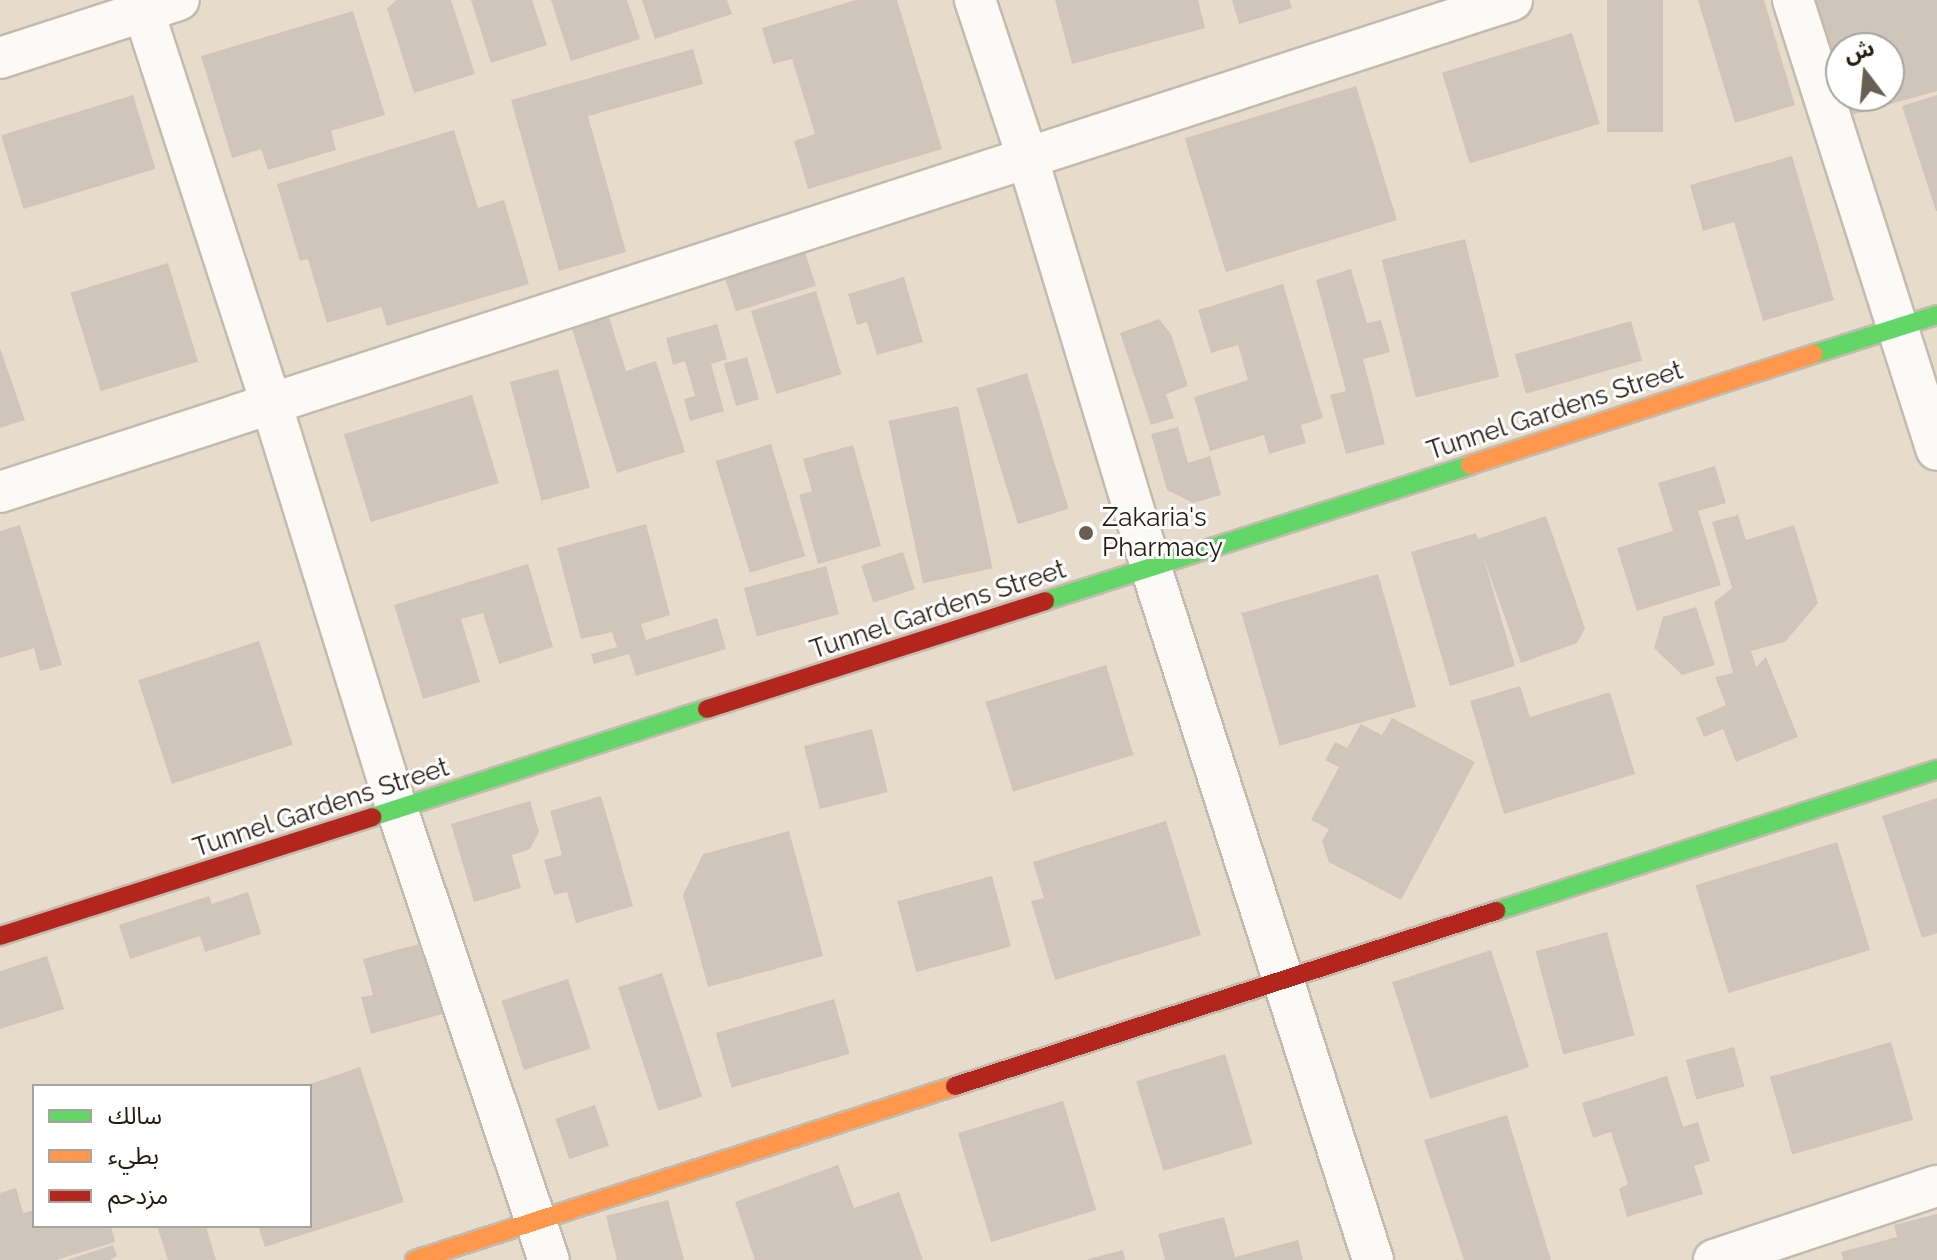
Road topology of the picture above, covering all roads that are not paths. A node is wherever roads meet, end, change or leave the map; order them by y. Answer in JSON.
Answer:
{"nodes":[{"id":1,"x":975,"y":0,"type":"edge"},
{"id":2,"x":1512,"y":0,"type":"edge"},
{"id":3,"x":1793,"y":0,"type":"edge"},
{"id":4,"x":154,"y":4,"type":"edge"},
{"id":5,"x":0,"y":58,"type":"edge"},
{"id":6,"x":1027,"y":156,"type":"junction"},
{"id":7,"x":1937,"y":315,"type":"edge"},
{"id":8,"x":1898,"y":328,"type":"junction"},
{"id":9,"x":272,"y":406,"type":"junction"},
{"id":10,"x":1937,"y":450,"type":"edge"},
{"id":11,"x":0,"y":492,"type":"edge"},
{"id":12,"x":1151,"y":568,"type":"junction"},
{"id":13,"x":1937,"y":769,"type":"edge"},
{"id":14,"x":398,"y":812,"type":"junction"},
{"id":15,"x":0,"y":936,"type":"edge"},
{"id":16,"x":1284,"y":980,"type":"junction"},
{"id":17,"x":1937,"y":1186,"type":"edge"},
{"id":18,"x":537,"y":1219,"type":"junction"},
{"id":19,"x":415,"y":1260,"type":"edge"},
{"id":20,"x":549,"y":1260,"type":"edge"},
{"id":21,"x":1373,"y":1260,"type":"edge"},
{"id":22,"x":1714,"y":1260,"type":"edge"}],
"edges":[{"from":1,"to":6,"type":"street"},
{"from":2,"to":6,"type":"street"},
{"from":3,"to":8,"type":"street"},
{"from":4,"to":5,"type":"street"},
{"from":4,"to":9,"type":"street"},
{"from":6,"to":9,"type":"street"},
{"from":6,"to":12,"type":"street"},
{"from":7,"to":8,"type":"main road","name":"Tunnel Gardens Street"},
{"from":8,"to":10,"type":"street"},
{"from":8,"to":12,"type":"main road","name":"Tunnel Gardens Street"},
{"from":9,"to":11,"type":"street"},
{"from":9,"to":14,"type":"street"},
{"from":12,"to":14,"type":"main road","name":"Tunnel Gardens Street"},
{"from":12,"to":16,"type":"street"},
{"from":13,"to":16,"type":"main road"},
{"from":14,"to":15,"type":"main road","name":"Tunnel Gardens Street"},
{"from":14,"to":18,"type":"street"},
{"from":16,"to":18,"type":"main road"},
{"from":16,"to":21,"type":"street"},
{"from":17,"to":22,"type":"street"},
{"from":18,"to":19,"type":"main road"},
{"from":18,"to":20,"type":"street"}]}
